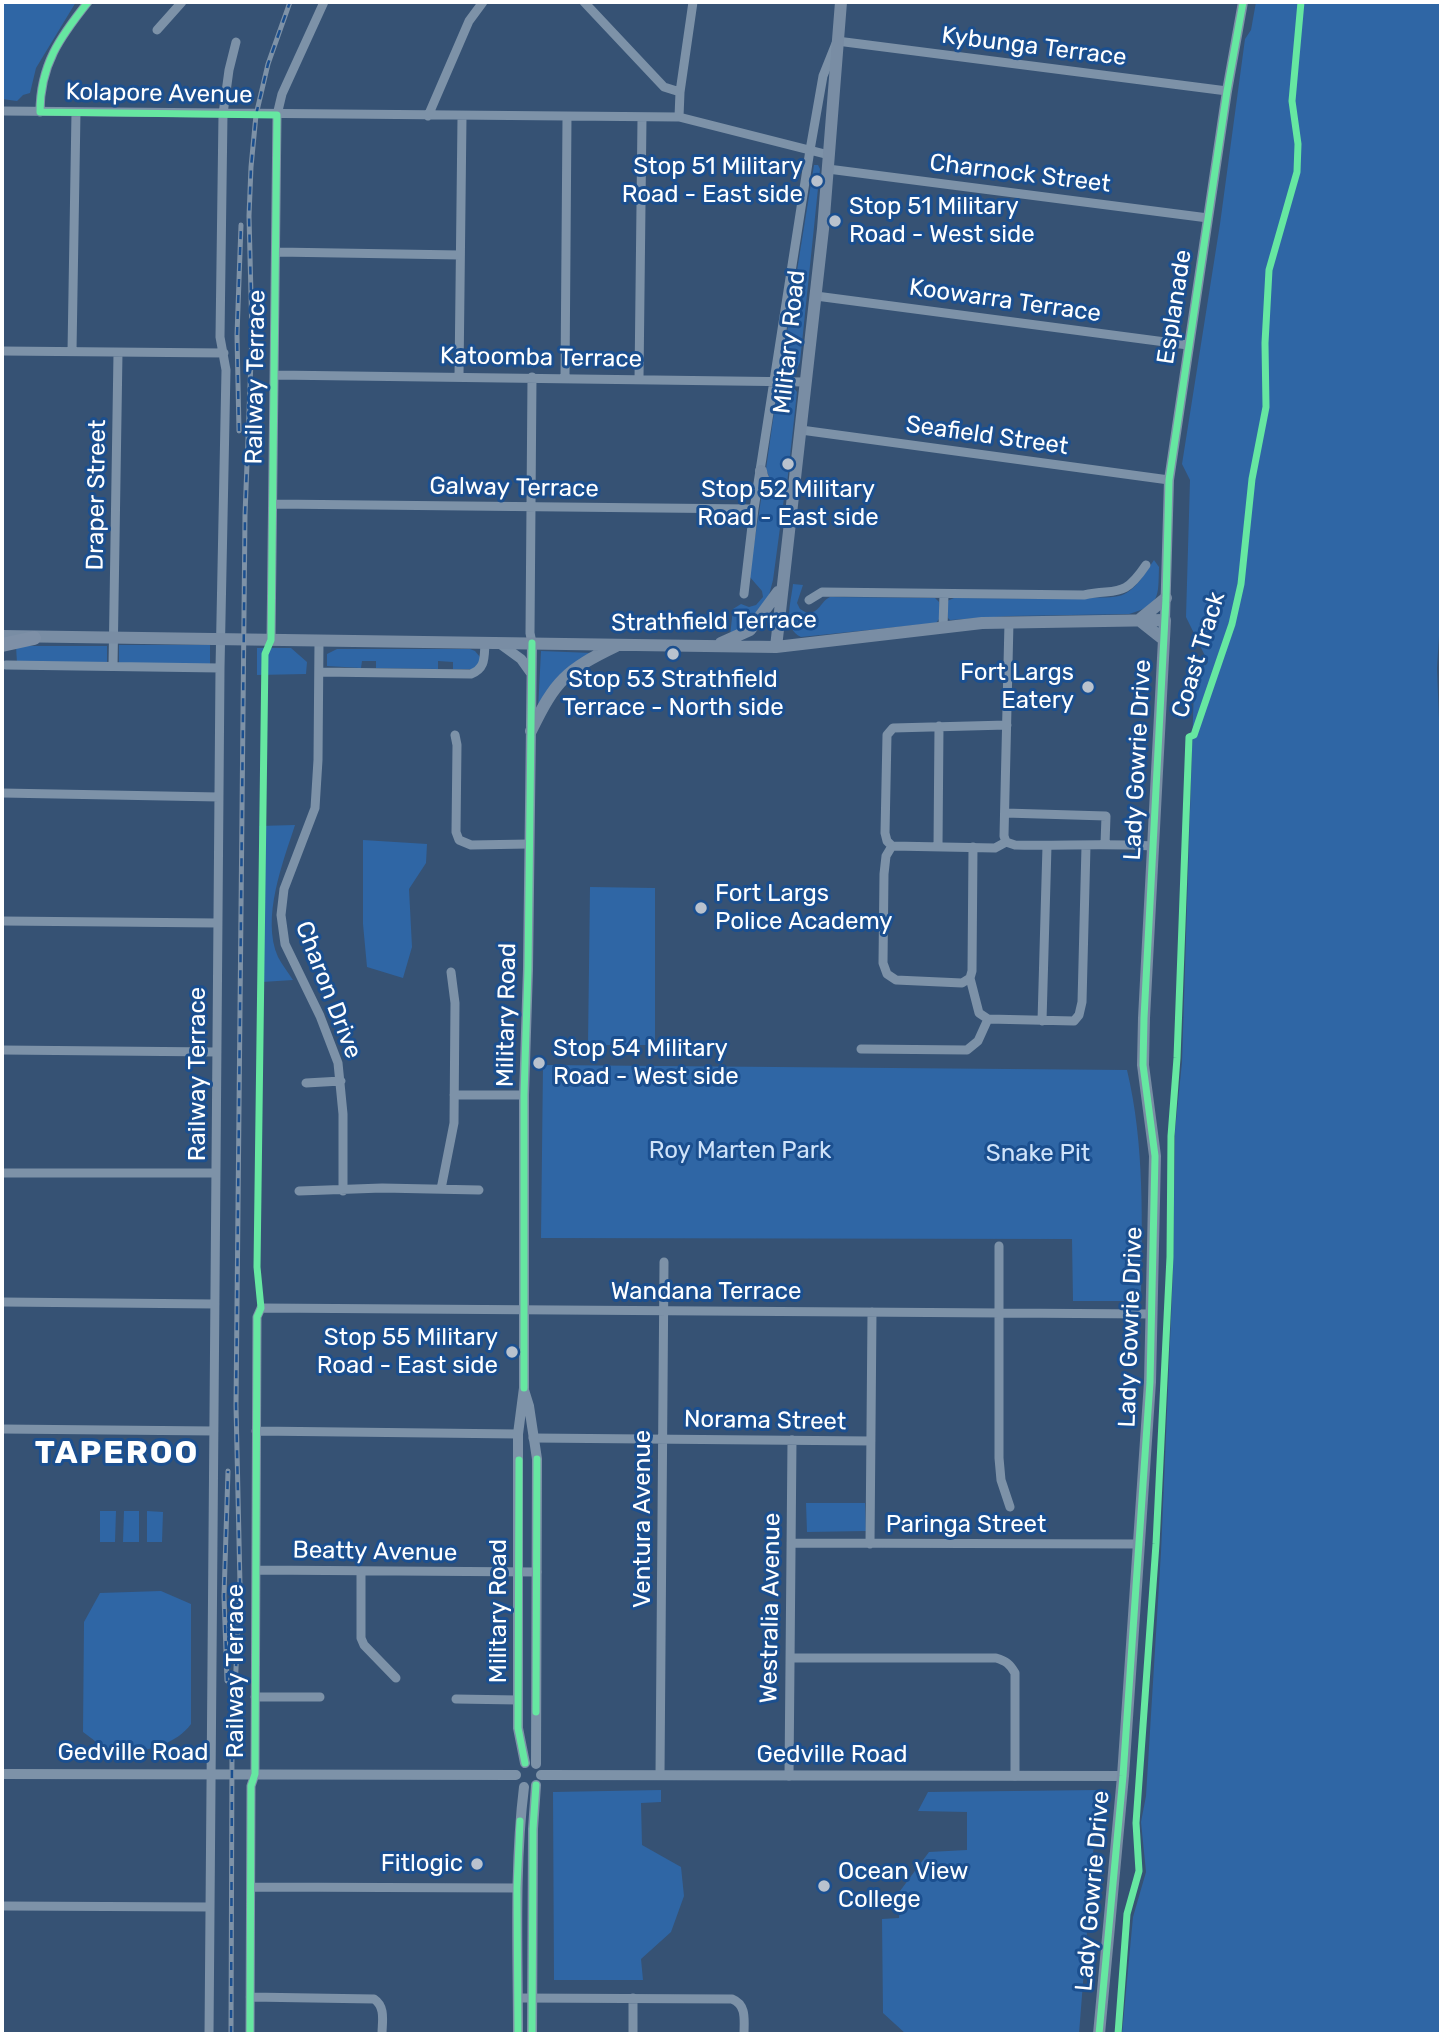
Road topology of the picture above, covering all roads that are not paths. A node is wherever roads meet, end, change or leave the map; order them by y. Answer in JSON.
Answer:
{"nodes":[{"id":1,"x":88,"y":2,"type":"edge"},
{"id":2,"x":182,"y":2,"type":"edge"},
{"id":3,"x":324,"y":2,"type":"edge"},
{"id":4,"x":484,"y":2,"type":"edge"},
{"id":5,"x":584,"y":2,"type":"edge"},
{"id":6,"x":693,"y":2,"type":"edge"},
{"id":7,"x":841,"y":2,"type":"edge"},
{"id":8,"x":1243,"y":2,"type":"edge"},
{"id":9,"x":157,"y":30,"type":"dead end"},
{"id":10,"x":837,"y":41,"type":"junction"},
{"id":11,"x":236,"y":42,"type":"dead end"},
{"id":12,"x":1227,"y":91,"type":"junction"},
{"id":13,"x":680,"y":92,"type":"junction"},
{"id":14,"x":2,"y":111,"type":"edge"},
{"id":15,"x":40,"y":112,"type":"junction"},
{"id":16,"x":76,"y":112,"type":"junction"},
{"id":17,"x":223,"y":114,"type":"junction"},
{"id":18,"x":277,"y":115,"type":"junction"},
{"id":19,"x":428,"y":116,"type":"junction"},
{"id":20,"x":462,"y":117,"type":"junction"},
{"id":21,"x":568,"y":117,"type":"junction"},
{"id":22,"x":679,"y":117,"type":"junction"},
{"id":23,"x":642,"y":118,"type":"junction"},
{"id":24,"x":810,"y":150,"type":"junction"},
{"id":25,"x":829,"y":155,"type":"junction"},
{"id":26,"x":828,"y":169,"type":"junction"},
{"id":27,"x":1208,"y":218,"type":"junction"},
{"id":28,"x":277,"y":252,"type":"junction"},
{"id":29,"x":460,"y":255,"type":"junction"},
{"id":30,"x":816,"y":296,"type":"junction"},
{"id":31,"x":1188,"y":345,"type":"junction"},
{"id":32,"x":2,"y":351,"type":"edge"},
{"id":33,"x":72,"y":351,"type":"junction"},
{"id":34,"x":118,"y":353,"type":"junction"},
{"id":35,"x":224,"y":353,"type":"junction"},
{"id":36,"x":275,"y":374,"type":"junction"},
{"id":37,"x":459,"y":376,"type":"junction"},
{"id":38,"x":533,"y":377,"type":"junction"},
{"id":39,"x":565,"y":377,"type":"junction"},
{"id":40,"x":639,"y":379,"type":"junction"},
{"id":41,"x":775,"y":380,"type":"junction"},
{"id":42,"x":806,"y":382,"type":"junction"},
{"id":43,"x":801,"y":430,"type":"junction"},
{"id":44,"x":761,"y":471,"type":"junction"},
{"id":45,"x":1169,"y":480,"type":"junction"},
{"id":46,"x":793,"y":492,"type":"junction"},
{"id":47,"x":273,"y":504,"type":"junction"},
{"id":48,"x":531,"y":508,"type":"junction"},
{"id":49,"x":754,"y":509,"type":"junction"},
{"id":50,"x":1146,"y":565,"type":"dead end"},
{"id":51,"x":781,"y":588,"type":"junction"},
{"id":52,"x":744,"y":594,"type":"dead end"},
{"id":53,"x":944,"y":594,"type":"junction"},
{"id":54,"x":1166,"y":598,"type":"junction"},
{"id":55,"x":809,"y":600,"type":"dead end"},
{"id":56,"x":1139,"y":620,"type":"junction"},
{"id":57,"x":1165,"y":620,"type":"junction"},
{"id":58,"x":1009,"y":622,"type":"junction"},
{"id":59,"x":943,"y":628,"type":"junction"},
{"id":60,"x":2,"y":636,"type":"edge"},
{"id":61,"x":34,"y":638,"type":"junction"},
{"id":62,"x":114,"y":638,"type":"junction"},
{"id":63,"x":222,"y":639,"type":"junction"},
{"id":64,"x":1163,"y":639,"type":"junction"},
{"id":65,"x":271,"y":640,"type":"junction"},
{"id":66,"x":319,"y":640,"type":"junction"},
{"id":67,"x":485,"y":643,"type":"junction"},
{"id":68,"x":499,"y":643,"type":"junction"},
{"id":69,"x":532,"y":643,"type":"junction"},
{"id":70,"x":620,"y":644,"type":"junction"},
{"id":71,"x":2,"y":645,"type":"edge"},
{"id":72,"x":714,"y":646,"type":"junction"},
{"id":73,"x":776,"y":647,"type":"junction"},
{"id":74,"x":6,"y":665,"type":"dead end"},
{"id":75,"x":113,"y":666,"type":"junction"},
{"id":76,"x":220,"y":668,"type":"junction"},
{"id":77,"x":320,"y":672,"type":"junction"},
{"id":78,"x":531,"y":673,"type":"junction"},
{"id":79,"x":1007,"y":725,"type":"junction"},
{"id":80,"x":939,"y":726,"type":"junction"},
{"id":81,"x":531,"y":731,"type":"junction"},
{"id":82,"x":455,"y":735,"type":"dead end"},
{"id":83,"x":2,"y":793,"type":"edge"},
{"id":84,"x":219,"y":797,"type":"junction"},
{"id":85,"x":1005,"y":813,"type":"junction"},
{"id":86,"x":1006,"y":842,"type":"junction"},
{"id":87,"x":1105,"y":844,"type":"junction"},
{"id":88,"x":529,"y":845,"type":"junction"},
{"id":89,"x":892,"y":846,"type":"junction"},
{"id":90,"x":1047,"y":846,"type":"junction"},
{"id":91,"x":1086,"y":846,"type":"junction"},
{"id":92,"x":1153,"y":846,"type":"junction"},
{"id":93,"x":938,"y":847,"type":"junction"},
{"id":94,"x":973,"y":848,"type":"junction"},
{"id":95,"x":2,"y":921,"type":"edge"},
{"id":96,"x":218,"y":923,"type":"junction"},
{"id":97,"x":450,"y":972,"type":"dead end"},
{"id":98,"x":970,"y":978,"type":"junction"},
{"id":99,"x":988,"y":1018,"type":"junction"},
{"id":100,"x":1042,"y":1021,"type":"junction"},
{"id":101,"x":2,"y":1049,"type":"edge"},
{"id":102,"x":861,"y":1049,"type":"dead end"},
{"id":103,"x":217,"y":1052,"type":"junction"},
{"id":104,"x":341,"y":1081,"type":"junction"},
{"id":105,"x":306,"y":1083,"type":"dead end"},
{"id":106,"x":454,"y":1095,"type":"junction"},
{"id":107,"x":524,"y":1095,"type":"junction"},
{"id":108,"x":2,"y":1173,"type":"edge"},
{"id":109,"x":216,"y":1173,"type":"junction"},
{"id":110,"x":441,"y":1189,"type":"junction"},
{"id":111,"x":479,"y":1190,"type":"dead end"},
{"id":112,"x":299,"y":1191,"type":"dead end"},
{"id":113,"x":343,"y":1191,"type":"junction"},
{"id":114,"x":999,"y":1246,"type":"dead end"},
{"id":115,"x":664,"y":1262,"type":"dead end"},
{"id":116,"x":2,"y":1302,"type":"edge"},
{"id":117,"x":215,"y":1304,"type":"junction"},
{"id":118,"x":261,"y":1308,"type":"joint"},
{"id":119,"x":523,"y":1310,"type":"junction"},
{"id":120,"x":664,"y":1311,"type":"junction"},
{"id":121,"x":872,"y":1312,"type":"junction"},
{"id":122,"x":999,"y":1313,"type":"junction"},
{"id":123,"x":1151,"y":1314,"type":"junction"},
{"id":124,"x":524,"y":1388,"type":"junction"},
{"id":125,"x":2,"y":1429,"type":"edge"},
{"id":126,"x":214,"y":1431,"type":"junction"},
{"id":127,"x":256,"y":1431,"type":"junction"},
{"id":128,"x":518,"y":1434,"type":"junction"},
{"id":129,"x":533,"y":1438,"type":"junction"},
{"id":130,"x":663,"y":1439,"type":"junction"},
{"id":131,"x":792,"y":1440,"type":"junction"},
{"id":132,"x":871,"y":1441,"type":"junction"},
{"id":133,"x":1010,"y":1507,"type":"dead end"},
{"id":134,"x":791,"y":1544,"type":"junction"},
{"id":135,"x":870,"y":1544,"type":"junction"},
{"id":136,"x":1140,"y":1545,"type":"junction"},
{"id":137,"x":256,"y":1570,"type":"junction"},
{"id":138,"x":361,"y":1571,"type":"junction"},
{"id":139,"x":519,"y":1572,"type":"junction"},
{"id":140,"x":537,"y":1572,"type":"junction"},
{"id":141,"x":790,"y":1658,"type":"junction"},
{"id":142,"x":396,"y":1678,"type":"dead end"},
{"id":143,"x":255,"y":1696,"type":"junction"},
{"id":144,"x":320,"y":1697,"type":"dead end"},
{"id":145,"x":456,"y":1699,"type":"dead end"},
{"id":146,"x":518,"y":1700,"type":"junction"},
{"id":147,"x":531,"y":1764,"type":"junction"},
{"id":148,"x":2,"y":1774,"type":"edge"},
{"id":149,"x":211,"y":1774,"type":"junction"},
{"id":150,"x":255,"y":1774,"type":"junction"},
{"id":151,"x":516,"y":1775,"type":"junction"},
{"id":152,"x":660,"y":1775,"type":"junction"},
{"id":153,"x":789,"y":1776,"type":"junction"},
{"id":154,"x":1015,"y":1776,"type":"junction"},
{"id":155,"x":1123,"y":1776,"type":"junction"},
{"id":156,"x":539,"y":1780,"type":"junction"},
{"id":157,"x":524,"y":1787,"type":"junction"},
{"id":158,"x":251,"y":1887,"type":"junction"},
{"id":159,"x":517,"y":1888,"type":"junction"},
{"id":160,"x":2,"y":1906,"type":"edge"},
{"id":161,"x":210,"y":1907,"type":"junction"},
{"id":162,"x":250,"y":1997,"type":"junction"},
{"id":163,"x":518,"y":1998,"type":"junction"},
{"id":164,"x":533,"y":1998,"type":"junction"},
{"id":165,"x":634,"y":1998,"type":"junction"},
{"id":166,"x":209,"y":2034,"type":"edge"},
{"id":167,"x":250,"y":2034,"type":"edge"},
{"id":168,"x":382,"y":2034,"type":"edge"},
{"id":169,"x":519,"y":2034,"type":"edge"},
{"id":170,"x":532,"y":2034,"type":"edge"},
{"id":171,"x":633,"y":2034,"type":"edge"},
{"id":172,"x":744,"y":2034,"type":"edge"},
{"id":173,"x":1099,"y":2034,"type":"edge"}],
"edges":[{"from":1,"to":15,"type":"street"},
{"from":2,"to":9,"type":"street"},
{"from":3,"to":18,"type":"street","name":"Railway Terrace"},
{"from":4,"to":19,"type":"street"},
{"from":5,"to":13,"type":"street"},
{"from":6,"to":13,"type":"street"},
{"from":7,"to":10,"type":"main road","name":"Military Road"},
{"from":8,"to":12,"type":"street","name":"Esplanade"},
{"from":10,"to":12,"type":"street","name":"Kybunga Terrace"},
{"from":10,"to":24,"type":"street","name":"Military Road"},
{"from":10,"to":25,"type":"main road","name":"Military Road"},
{"from":11,"to":17,"type":"street","name":"Railway Terrace"},
{"from":12,"to":27,"type":"street","name":"Esplanade"},
{"from":13,"to":22,"type":"street"},
{"from":14,"to":15,"type":"street","name":"Kolapore Avenue"},
{"from":15,"to":16,"type":"street","name":"Kolapore Avenue"},
{"from":16,"to":17,"type":"street","name":"Kolapore Avenue"},
{"from":16,"to":33,"type":"street"},
{"from":17,"to":18,"type":"street","name":"Kolapore Avenue"},
{"from":17,"to":35,"type":"street","name":"Railway Terrace"},
{"from":18,"to":19,"type":"street","name":"Kolapore Avenue"},
{"from":18,"to":28,"type":"street","name":"Railway Terrace"},
{"from":19,"to":20,"type":"street","name":"Kolapore Avenue"},
{"from":20,"to":21,"type":"street","name":"Kolapore Avenue"},
{"from":20,"to":29,"type":"street"},
{"from":21,"to":23,"type":"street","name":"Kolapore Avenue"},
{"from":21,"to":39,"type":"street"},
{"from":22,"to":23,"type":"street","name":"Kolapore Avenue"},
{"from":22,"to":24,"type":"street","name":"Kolapore Avenue"},
{"from":23,"to":40,"type":"street"},
{"from":24,"to":25,"type":"street","name":"Kolapore Avenue"},
{"from":24,"to":41,"type":"street","name":"Military Road"},
{"from":25,"to":26,"type":"main road","name":"Military Road"},
{"from":26,"to":27,"type":"street","name":"Charnock Street"},
{"from":26,"to":30,"type":"main road","name":"Military Road"},
{"from":27,"to":31,"type":"street","name":"Esplanade"},
{"from":28,"to":29,"type":"street"},
{"from":28,"to":36,"type":"street","name":"Railway Terrace"},
{"from":29,"to":37,"type":"street"},
{"from":30,"to":31,"type":"street","name":"Koowarra Terrace"},
{"from":30,"to":42,"type":"main road","name":"Military Road"},
{"from":31,"to":45,"type":"street","name":"Esplanade"},
{"from":32,"to":33,"type":"street"},
{"from":33,"to":34,"type":"street"},
{"from":34,"to":35,"type":"street"},
{"from":34,"to":62,"type":"street","name":"Draper Street"},
{"from":35,"to":63,"type":"street","name":"Railway Terrace"},
{"from":36,"to":37,"type":"street","name":"Katoomba Terrace"},
{"from":36,"to":47,"type":"street","name":"Railway Terrace"},
{"from":37,"to":38,"type":"street","name":"Katoomba Terrace"},
{"from":38,"to":39,"type":"street","name":"Katoomba Terrace"},
{"from":38,"to":48,"type":"street"},
{"from":39,"to":40,"type":"street","name":"Katoomba Terrace"},
{"from":40,"to":41,"type":"street","name":"Katoomba Terrace"},
{"from":41,"to":42,"type":"street","name":"Katoomba Terrace"},
{"from":41,"to":44,"type":"street","name":"Military Road"},
{"from":42,"to":43,"type":"main road","name":"Military Road"},
{"from":43,"to":45,"type":"street","name":"Seafield Street"},
{"from":43,"to":46,"type":"main road","name":"Military Road"},
{"from":44,"to":46,"type":"main road"},
{"from":44,"to":49,"type":"street","name":"Military Road"},
{"from":45,"to":54,"type":"street","name":"Esplanade"},
{"from":46,"to":51,"type":"main road","name":"Military Road"},
{"from":47,"to":48,"type":"street","name":"Galway Terrace"},
{"from":47,"to":65,"type":"street","name":"Railway Terrace"},
{"from":48,"to":49,"type":"street","name":"Galway Terrace"},
{"from":48,"to":69,"type":"street"},
{"from":49,"to":52,"type":"street","name":"Military Road"},
{"from":50,"to":53,"type":"street","name":"Strathfield Terrace"},
{"from":51,"to":72,"type":"main road"},
{"from":51,"to":73,"type":"main road","name":"Military Road"},
{"from":53,"to":55,"type":"street","name":"Strathfield Terrace"},
{"from":53,"to":59,"type":"street"},
{"from":54,"to":56,"type":"main road"},
{"from":54,"to":57,"type":"street","name":"Esplanade"},
{"from":56,"to":57,"type":"main road","name":"Strathfield Terrace"},
{"from":56,"to":58,"type":"main road","name":"Strathfield Terrace"},
{"from":56,"to":64,"type":"main road"},
{"from":57,"to":64,"type":"main road","name":"Lady Gowrie Drive"},
{"from":58,"to":59,"type":"main road","name":"Strathfield Terrace"},
{"from":58,"to":79,"type":"street"},
{"from":59,"to":73,"type":"main road","name":"Strathfield Terrace"},
{"from":60,"to":61,"type":"main road","name":"Strathfield Terrace"},
{"from":61,"to":62,"type":"main road","name":"Strathfield Terrace"},
{"from":61,"to":71,"type":"highway"},
{"from":62,"to":63,"type":"main road","name":"Strathfield Terrace"},
{"from":62,"to":75,"type":"street"},
{"from":63,"to":65,"type":"main road","name":"Strathfield Terrace"},
{"from":63,"to":76,"type":"street","name":"Railway Terrace"},
{"from":64,"to":92,"type":"main road","name":"Lady Gowrie Drive"},
{"from":65,"to":66,"type":"main road","name":"Strathfield Terrace"},
{"from":66,"to":67,"type":"main road","name":"Strathfield Terrace"},
{"from":66,"to":77,"type":"street","name":"Charon Drive"},
{"from":67,"to":68,"type":"main road","name":"Strathfield Terrace"},
{"from":67,"to":77,"type":"street"},
{"from":68,"to":69,"type":"main road","name":"Strathfield Terrace"},
{"from":68,"to":78,"type":"street"},
{"from":69,"to":70,"type":"main road","name":"Strathfield Terrace"},
{"from":69,"to":78,"type":"street","name":"Military Road"},
{"from":70,"to":72,"type":"main road","name":"Strathfield Terrace"},
{"from":70,"to":81,"type":"main road"},
{"from":72,"to":73,"type":"main road","name":"Strathfield Terrace"},
{"from":74,"to":75,"type":"street"},
{"from":75,"to":76,"type":"street"},
{"from":76,"to":84,"type":"street","name":"Railway Terrace"},
{"from":77,"to":104,"type":"street","name":"Charon Drive"},
{"from":78,"to":81,"type":"street","name":"Military Road"},
{"from":79,"to":80,"type":"street"},
{"from":79,"to":85,"type":"street"},
{"from":80,"to":89,"type":"street"},
{"from":80,"to":93,"type":"street"},
{"from":81,"to":88,"type":"street","name":"Military Road"},
{"from":82,"to":88,"type":"street"},
{"from":83,"to":84,"type":"street"},
{"from":84,"to":96,"type":"street","name":"Railway Terrace"},
{"from":85,"to":86,"type":"street"},
{"from":85,"to":87,"type":"street"},
{"from":86,"to":90,"type":"street"},
{"from":86,"to":94,"type":"street"},
{"from":87,"to":91,"type":"street"},
{"from":87,"to":92,"type":"street"},
{"from":88,"to":107,"type":"street","name":"Military Road"},
{"from":89,"to":93,"type":"street"},
{"from":89,"to":98,"type":"street"},
{"from":90,"to":91,"type":"street"},
{"from":90,"to":100,"type":"street"},
{"from":91,"to":100,"type":"street"},
{"from":92,"to":123,"type":"main road","name":"Lady Gowrie Drive"},
{"from":93,"to":94,"type":"street"},
{"from":94,"to":98,"type":"street"},
{"from":95,"to":96,"type":"street"},
{"from":96,"to":103,"type":"street","name":"Railway Terrace"},
{"from":97,"to":106,"type":"street"},
{"from":98,"to":99,"type":"street"},
{"from":99,"to":100,"type":"street"},
{"from":99,"to":102,"type":"street"},
{"from":101,"to":103,"type":"street"},
{"from":103,"to":109,"type":"street","name":"Railway Terrace"},
{"from":104,"to":105,"type":"street"},
{"from":104,"to":113,"type":"street","name":"Charon Drive"},
{"from":106,"to":107,"type":"street"},
{"from":106,"to":110,"type":"street"},
{"from":107,"to":119,"type":"street","name":"Military Road"},
{"from":108,"to":109,"type":"street"},
{"from":109,"to":117,"type":"street","name":"Railway Terrace"},
{"from":110,"to":111,"type":"street"},
{"from":110,"to":113,"type":"street"},
{"from":112,"to":113,"type":"street"},
{"from":114,"to":122,"type":"street"},
{"from":115,"to":120,"type":"street","name":"Ventura Avenue"},
{"from":116,"to":117,"type":"street"},
{"from":117,"to":126,"type":"street","name":"Railway Terrace"},
{"from":118,"to":119,"type":"street","name":"Wandana Terrace"},
{"from":118,"to":127,"type":"street","name":"Railway Terrace"},
{"from":119,"to":120,"type":"street","name":"Wandana Terrace"},
{"from":119,"to":124,"type":"street","name":"Military Road"},
{"from":120,"to":121,"type":"street","name":"Wandana Terrace"},
{"from":120,"to":130,"type":"street","name":"Ventura Avenue"},
{"from":121,"to":122,"type":"street","name":"Wandana Terrace"},
{"from":121,"to":132,"type":"street"},
{"from":122,"to":123,"type":"street","name":"Wandana Terrace"},
{"from":122,"to":133,"type":"street"},
{"from":123,"to":136,"type":"main road","name":"Lady Gowrie Drive"},
{"from":124,"to":128,"type":"street","name":"Military Road"},
{"from":124,"to":129,"type":"street","name":"Military Road"},
{"from":125,"to":126,"type":"street"},
{"from":126,"to":149,"type":"street","name":"Railway Terrace"},
{"from":127,"to":128,"type":"street"},
{"from":127,"to":137,"type":"street","name":"Railway Terrace"},
{"from":128,"to":139,"type":"street","name":"Military Road"},
{"from":129,"to":130,"type":"street","name":"Norama Street"},
{"from":129,"to":140,"type":"street","name":"Military Road"},
{"from":130,"to":131,"type":"street","name":"Norama Street"},
{"from":130,"to":152,"type":"street","name":"Ventura Avenue"},
{"from":131,"to":132,"type":"street","name":"Norama Street"},
{"from":131,"to":134,"type":"street","name":"Westralia Avenue"},
{"from":132,"to":135,"type":"street"},
{"from":134,"to":135,"type":"street","name":"Paringa Street"},
{"from":134,"to":141,"type":"street","name":"Westralia Avenue"},
{"from":135,"to":136,"type":"street","name":"Paringa Street"},
{"from":136,"to":155,"type":"main road","name":"Lady Gowrie Drive"},
{"from":137,"to":138,"type":"street","name":"Beatty Avenue"},
{"from":137,"to":143,"type":"street","name":"Railway Terrace"},
{"from":138,"to":139,"type":"street","name":"Beatty Avenue"},
{"from":138,"to":142,"type":"street"},
{"from":139,"to":140,"type":"street","name":"Beatty Avenue"},
{"from":139,"to":146,"type":"street","name":"Military Road"},
{"from":140,"to":147,"type":"street","name":"Military Road"},
{"from":141,"to":153,"type":"street","name":"Westralia Avenue"},
{"from":141,"to":154,"type":"street"},
{"from":143,"to":144,"type":"street"},
{"from":143,"to":150,"type":"street","name":"Railway Terrace"},
{"from":145,"to":146,"type":"street"},
{"from":146,"to":147,"type":"street","name":"Military Road"},
{"from":147,"to":151,"type":"street"},
{"from":147,"to":156,"type":"street"},
{"from":148,"to":149,"type":"street","name":"Gedville Road"},
{"from":149,"to":150,"type":"street","name":"Gedville Road"},
{"from":149,"to":161,"type":"street","name":"Railway Terrace"},
{"from":150,"to":151,"type":"street","name":"Gedville Road"},
{"from":150,"to":158,"type":"street","name":"Railway Terrace"},
{"from":151,"to":157,"type":"street"},
{"from":152,"to":153,"type":"street","name":"Gedville Road"},
{"from":152,"to":156,"type":"street","name":"Gedville Road"},
{"from":153,"to":154,"type":"street","name":"Gedville Road"},
{"from":154,"to":155,"type":"street","name":"Gedville Road"},
{"from":155,"to":173,"type":"main road","name":"Lady Gowrie Drive"},
{"from":156,"to":157,"type":"street","name":"Gedville Road"},
{"from":156,"to":164,"type":"street"},
{"from":157,"to":159,"type":"street"},
{"from":158,"to":159,"type":"street"},
{"from":158,"to":162,"type":"street","name":"Railway Terrace"},
{"from":159,"to":163,"type":"street"},
{"from":160,"to":161,"type":"street"},
{"from":161,"to":166,"type":"street","name":"Railway Terrace"},
{"from":162,"to":167,"type":"street","name":"Railway Terrace"},
{"from":162,"to":168,"type":"street"},
{"from":163,"to":164,"type":"street"},
{"from":163,"to":169,"type":"street"},
{"from":164,"to":165,"type":"street"},
{"from":164,"to":170,"type":"street"},
{"from":165,"to":171,"type":"street"},
{"from":165,"to":172,"type":"street"}]}
